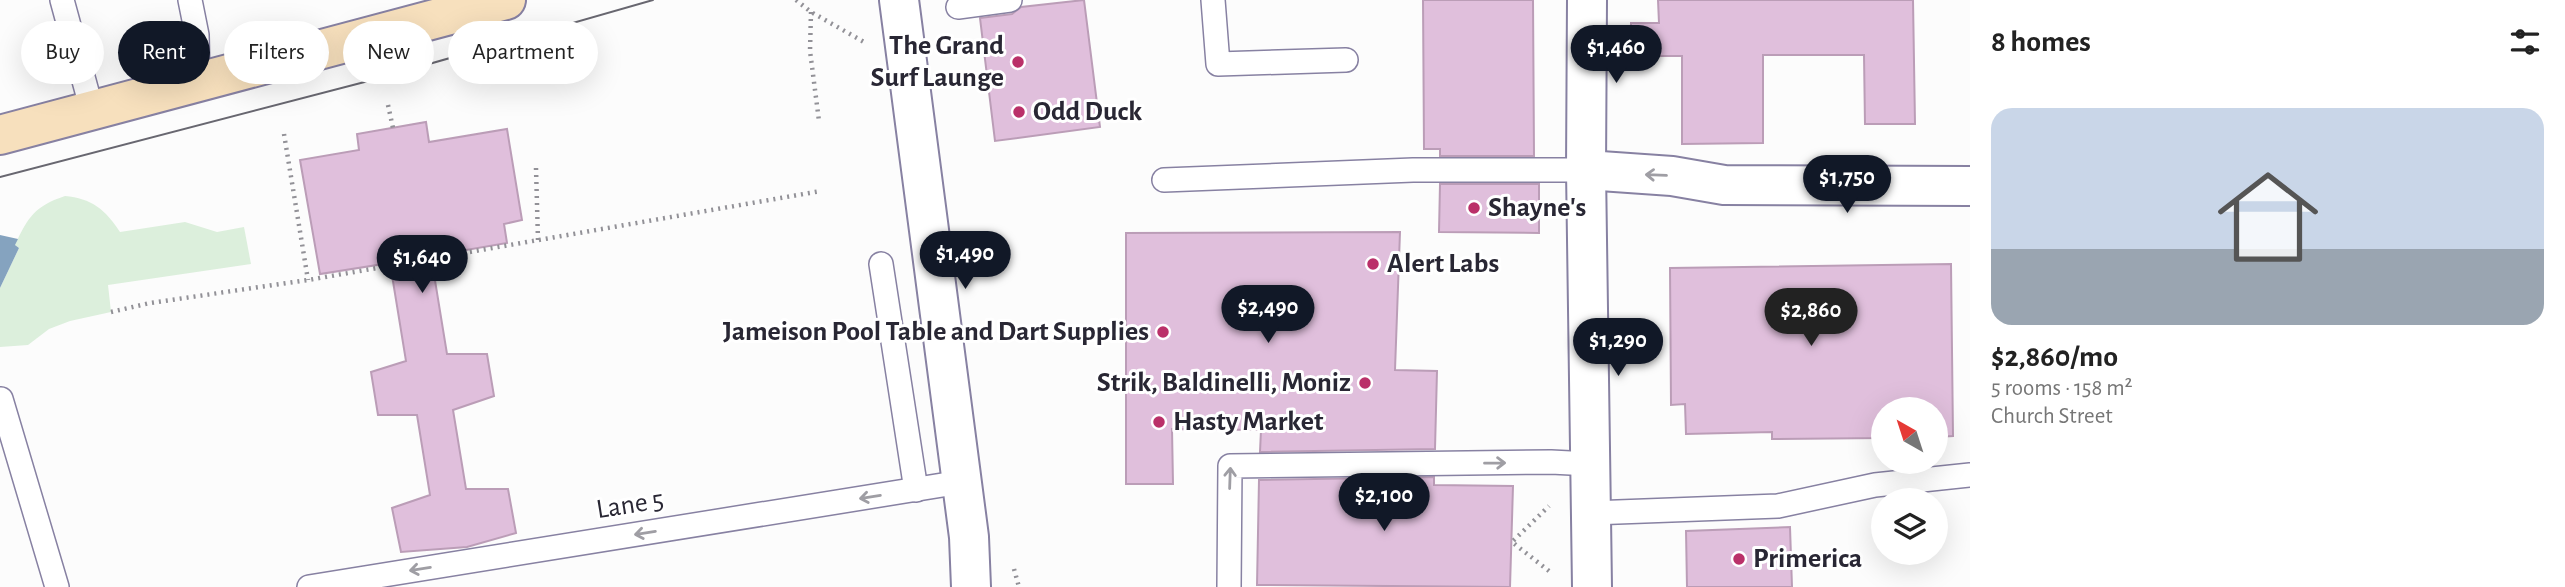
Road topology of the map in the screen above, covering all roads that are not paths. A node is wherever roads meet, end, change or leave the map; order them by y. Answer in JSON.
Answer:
{"nodes":[{"id":1,"x":62,"y":0,"type":"edge"},
{"id":2,"x":190,"y":0,"type":"edge"},
{"id":3,"x":506,"y":0,"type":"edge"},
{"id":4,"x":899,"y":0,"type":"edge"},
{"id":5,"x":1010,"y":0,"type":"edge"},
{"id":6,"x":1213,"y":0,"type":"edge"},
{"id":7,"x":1587,"y":0,"type":"edge"},
{"id":8,"x":958,"y":7,"type":"dead end"},
{"id":9,"x":194,"y":21,"type":"edge"},
{"id":10,"x":1346,"y":60,"type":"dead end"},
{"id":11,"x":210,"y":78,"type":"edge"},
{"id":12,"x":187,"y":84,"type":"edge"},
{"id":13,"x":92,"y":110,"type":"junction"},
{"id":14,"x":0,"y":135,"type":"edge"},
{"id":15,"x":1586,"y":170,"type":"junction"},
{"id":16,"x":1164,"y":180,"type":"dead end"},
{"id":17,"x":1970,"y":186,"type":"edge"},
{"id":18,"x":881,"y":264,"type":"dead end"},
{"id":19,"x":1,"y":399,"type":"edge"},
{"id":20,"x":1590,"y":464,"type":"junction"},
{"id":21,"x":1970,"y":475,"type":"edge"},
{"id":22,"x":961,"y":482,"type":"junction"},
{"id":23,"x":916,"y":490,"type":"junction"},
{"id":24,"x":1591,"y":513,"type":"junction"},
{"id":25,"x":57,"y":587,"type":"edge"},
{"id":26,"x":309,"y":587,"type":"edge"},
{"id":27,"x":971,"y":587,"type":"edge"},
{"id":28,"x":1229,"y":587,"type":"edge"},
{"id":29,"x":1592,"y":587,"type":"edge"}],
"edges":[{"from":1,"to":13,"type":"lane"},
{"from":2,"to":9,"type":"lane"},
{"from":3,"to":11,"type":"main road"},
{"from":4,"to":22,"type":"street"},
{"from":5,"to":8,"type":"lane"},
{"from":6,"to":10,"type":"lane"},
{"from":7,"to":15,"type":"street"},
{"from":12,"to":13,"type":"main road"},
{"from":13,"to":14,"type":"main road"},
{"from":15,"to":16,"type":"lane"},
{"from":17,"to":15,"type":"street","one_way":true},
{"from":15,"to":20,"type":"street"},
{"from":18,"to":23,"type":"lane"},
{"from":19,"to":25,"type":"lane"},
{"from":20,"to":24,"type":"street"},
{"from":28,"to":20,"type":"lane","one_way":true},
{"from":21,"to":24,"type":"lane"},
{"from":22,"to":23,"type":"lane","name":"Lane 5"},
{"from":22,"to":27,"type":"street"},
{"from":23,"to":26,"type":"lane","name":"Lane 5","one_way":true},
{"from":24,"to":29,"type":"street"}]}
